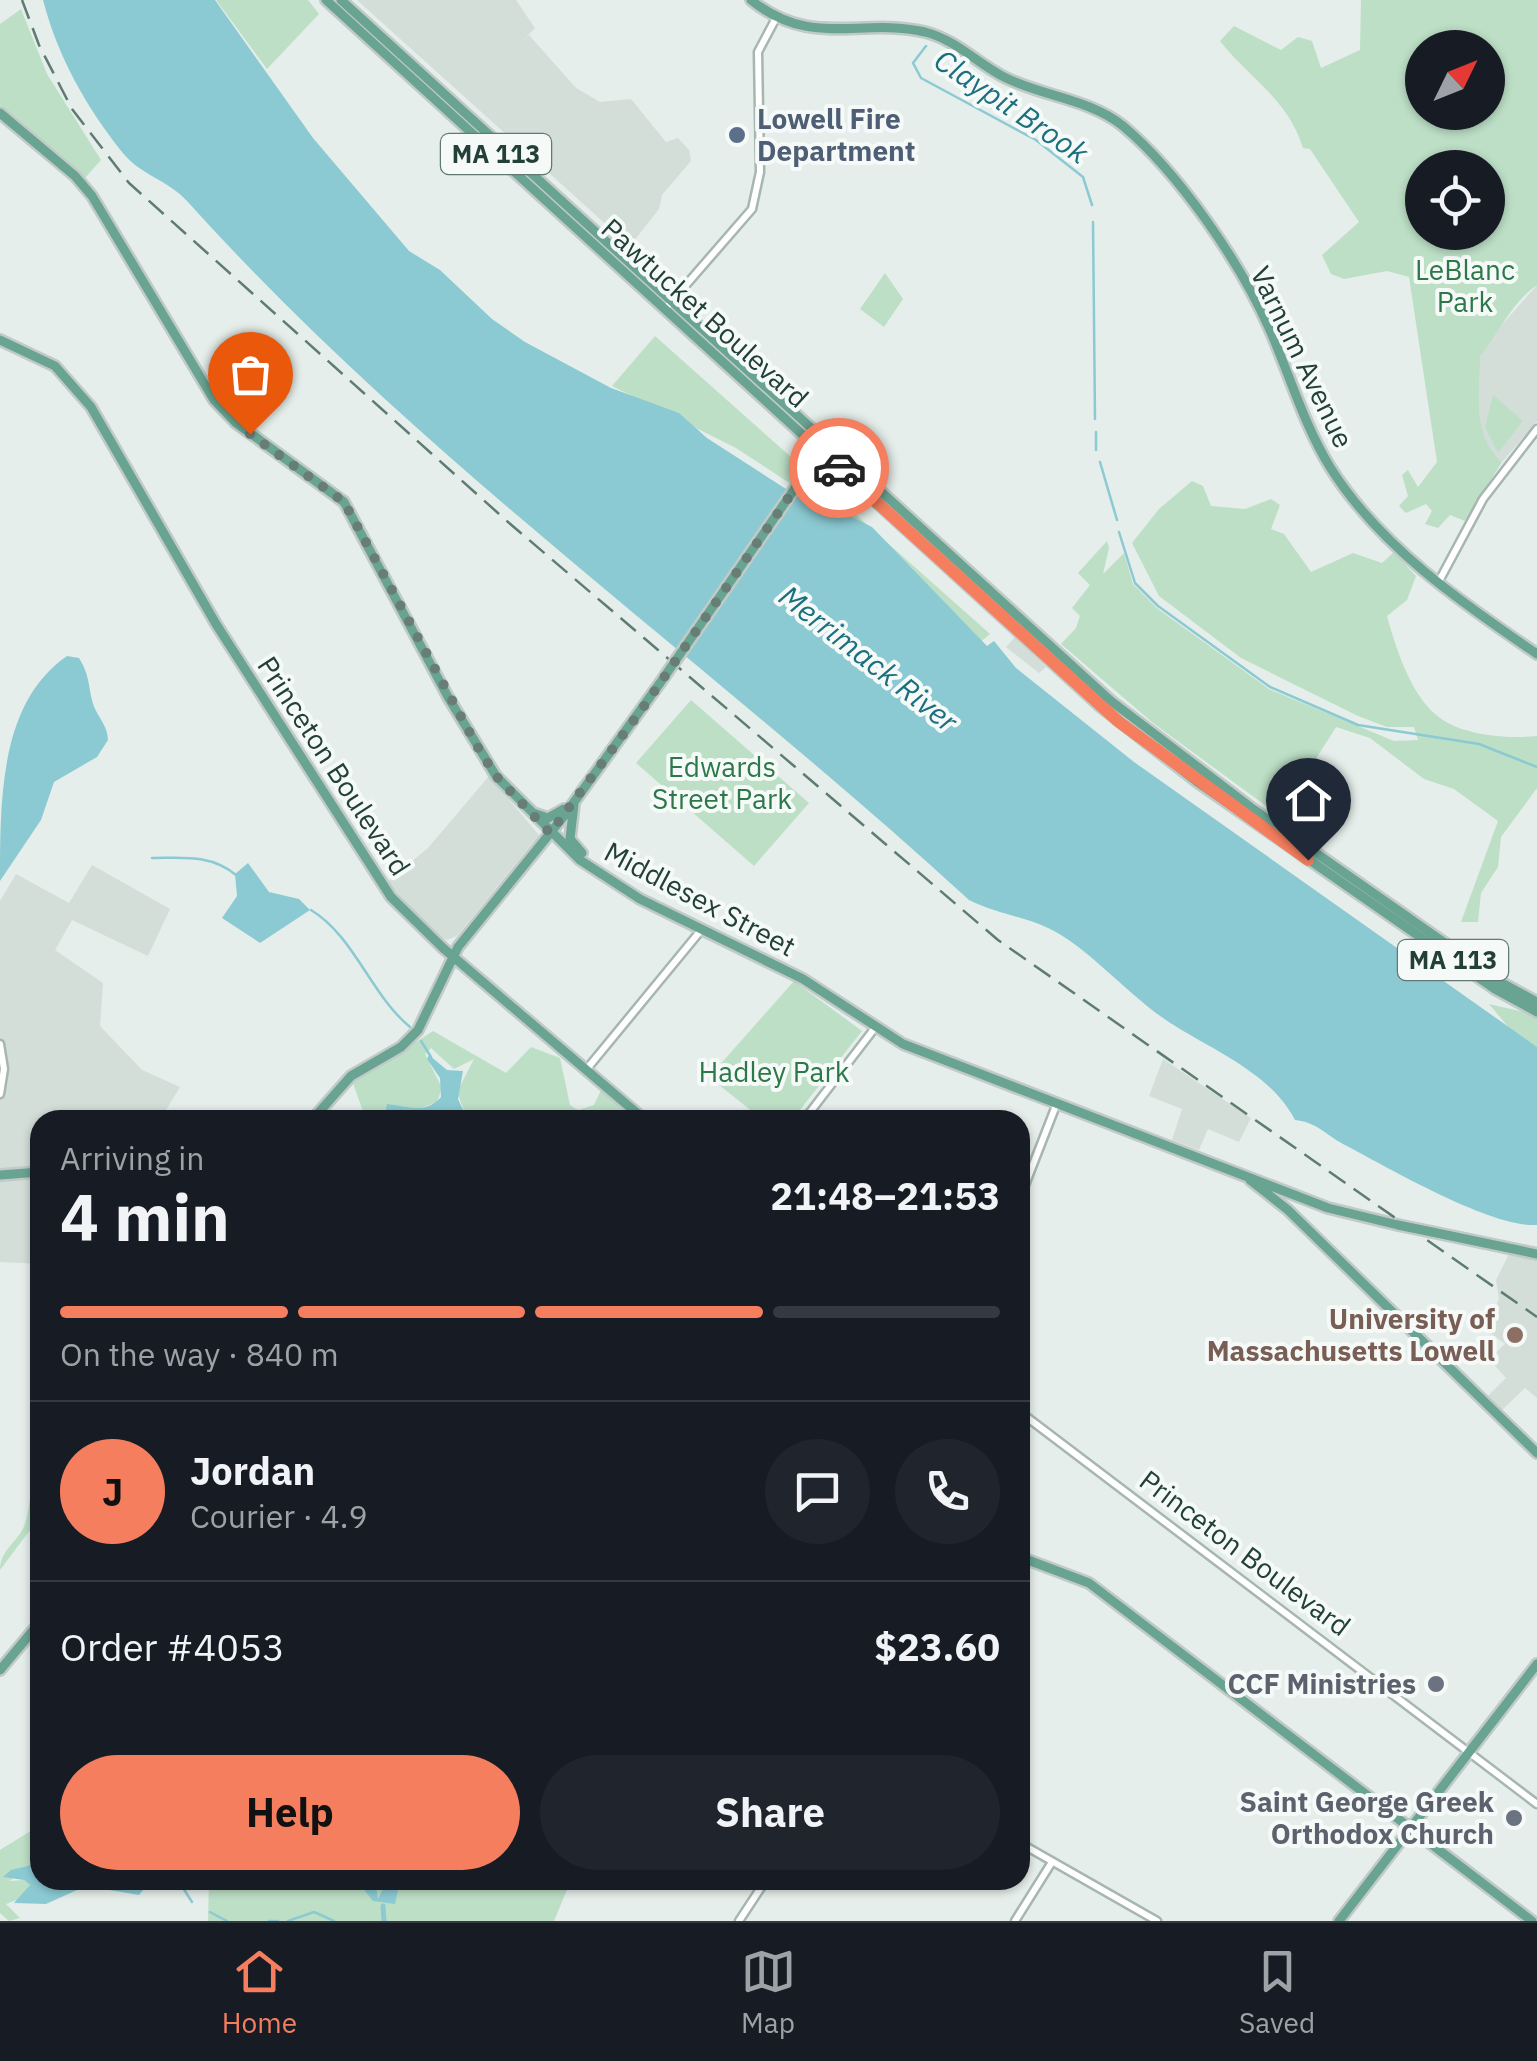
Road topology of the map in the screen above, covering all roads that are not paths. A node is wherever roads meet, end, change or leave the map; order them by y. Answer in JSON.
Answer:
{"nodes":[{"id":1,"x":326,"y":0,"type":"edge"},
{"id":2,"x":340,"y":0,"type":"edge"},
{"id":3,"x":751,"y":0,"type":"edge"},
{"id":4,"x":776,"y":18,"type":"junction"},
{"id":5,"x":0,"y":113,"type":"edge"},
{"id":6,"x":669,"y":305,"type":"junction"},
{"id":7,"x":0,"y":340,"type":"edge"},
{"id":8,"x":1537,"y":430,"type":"edge"},
{"id":9,"x":825,"y":444,"type":"junction"},
{"id":10,"x":804,"y":474,"type":"junction"},
{"id":11,"x":855,"y":479,"type":"junction"},
{"id":12,"x":1438,"y":584,"type":"junction"},
{"id":13,"x":1537,"y":654,"type":"edge"},
{"id":14,"x":574,"y":802,"type":"junction"},
{"id":15,"x":526,"y":809,"type":"junction"},
{"id":16,"x":550,"y":833,"type":"junction"},
{"id":17,"x":614,"y":882,"type":"junction"},
{"id":18,"x":702,"y":929,"type":"junction"},
{"id":19,"x":453,"y":956,"type":"junction"},
{"id":20,"x":1537,"y":1002,"type":"edge"},
{"id":21,"x":1537,"y":1012,"type":"edge"},
{"id":22,"x":874,"y":1029,"type":"junction"},
{"id":23,"x":0,"y":1044,"type":"edge"},
{"id":24,"x":586,"y":1070,"type":"junction"},
{"id":25,"x":0,"y":1094,"type":"edge"},
{"id":26,"x":1057,"y":1103,"type":"junction"},
{"id":27,"x":321,"y":1110,"type":"edge"},
{"id":28,"x":633,"y":1110,"type":"edge"},
{"id":29,"x":812,"y":1110,"type":"edge"},
{"id":30,"x":1235,"y":1170,"type":"junction"},
{"id":31,"x":1030,"y":1172,"type":"edge"},
{"id":32,"x":30,"y":1173,"type":"edge"},
{"id":33,"x":0,"y":1175,"type":"edge"},
{"id":34,"x":1272,"y":1184,"type":"junction"},
{"id":35,"x":1288,"y":1210,"type":"junction"},
{"id":36,"x":1537,"y":1254,"type":"edge"},
{"id":37,"x":1030,"y":1420,"type":"edge"},
{"id":38,"x":1537,"y":1453,"type":"edge"},
{"id":39,"x":1030,"y":1560,"type":"edge"},
{"id":40,"x":30,"y":1634,"type":"edge"},
{"id":41,"x":1537,"y":1664,"type":"edge"},
{"id":42,"x":0,"y":1670,"type":"edge"},
{"id":43,"x":1469,"y":1752,"type":"junction"},
{"id":44,"x":1537,"y":1804,"type":"edge"},
{"id":45,"x":1411,"y":1829,"type":"junction"},
{"id":46,"x":1030,"y":1848,"type":"edge"},
{"id":47,"x":1052,"y":1862,"type":"junction"},
{"id":48,"x":759,"y":1890,"type":"edge"},
{"id":49,"x":739,"y":1921,"type":"edge"},
{"id":50,"x":1014,"y":1921,"type":"edge"},
{"id":51,"x":1157,"y":1921,"type":"edge"},
{"id":52,"x":1340,"y":1921,"type":"edge"},
{"id":53,"x":1532,"y":1921,"type":"edge"}],
"edges":[{"from":1,"to":6,"type":"main road","name":"Pawtucket Boulevard","number":"MA 113"},
{"from":2,"to":6,"type":"main road","name":"Pawtucket Boulevard","number":"MA 113"},
{"from":3,"to":4,"type":"main road","name":"Varnum Avenue"},
{"from":4,"to":6,"type":"street"},
{"from":4,"to":12,"type":"main road","name":"Varnum Avenue"},
{"from":5,"to":15,"type":"main road","name":"Middlesex Street"},
{"from":6,"to":9,"type":"main road","name":"Pawtucket Boulevard","number":"MA 113"},
{"from":7,"to":19,"type":"main road","name":"Princeton Boulevard"},
{"from":8,"to":12,"type":"street"},
{"from":9,"to":10,"type":"main road"},
{"from":9,"to":11,"type":"main road","name":"Pawtucket Boulevard","number":"MA 113"},
{"from":9,"to":20,"type":"main road","name":"Pawtucket Boulevard","number":"MA 113"},
{"from":10,"to":11,"type":"main road"},
{"from":10,"to":14,"type":"main road","bridge":true},
{"from":11,"to":21,"type":"main road","name":"Pawtucket Boulevard","number":"MA 113"},
{"from":12,"to":13,"type":"main road","name":"Varnum Avenue"},
{"from":14,"to":15,"type":"main road"},
{"from":14,"to":16,"type":"main road"},
{"from":14,"to":17,"type":"main road"},
{"from":15,"to":16,"type":"main road","name":"Middlesex Street"},
{"from":16,"to":17,"type":"main road","name":"Middlesex Street"},
{"from":16,"to":19,"type":"main road"},
{"from":17,"to":18,"type":"main road","name":"Middlesex Street"},
{"from":18,"to":22,"type":"main road","name":"Middlesex Street"},
{"from":18,"to":24,"type":"street"},
{"from":19,"to":24,"type":"main road","name":"Princeton Boulevard"},
{"from":19,"to":27,"type":"main road"},
{"from":22,"to":26,"type":"main road","name":"Middlesex Street"},
{"from":22,"to":29,"type":"street"},
{"from":23,"to":25,"type":"street"},
{"from":24,"to":28,"type":"main road","name":"Princeton Boulevard"},
{"from":26,"to":30,"type":"main road","name":"Middlesex Street"},
{"from":26,"to":31,"type":"street"},
{"from":30,"to":34,"type":"main road","name":"Middlesex Street"},
{"from":30,"to":35,"type":"main road","name":"Middlesex Street"},
{"from":32,"to":33,"type":"main road"},
{"from":34,"to":35,"type":"main road","name":"Middlesex Street"},
{"from":34,"to":36,"type":"main road","bridge":true},
{"from":35,"to":38,"type":"main road","name":"Middlesex Street"},
{"from":37,"to":43,"type":"street","name":"Princeton Boulevard"},
{"from":39,"to":45,"type":"main road"},
{"from":40,"to":42,"type":"main road"},
{"from":41,"to":43,"type":"main road"},
{"from":43,"to":44,"type":"street","name":"Princeton Boulevard"},
{"from":43,"to":45,"type":"main road"},
{"from":45,"to":52,"type":"main road"},
{"from":45,"to":53,"type":"main road"},
{"from":46,"to":47,"type":"street"},
{"from":47,"to":50,"type":"street"},
{"from":47,"to":51,"type":"street"},
{"from":48,"to":49,"type":"street"}]}
